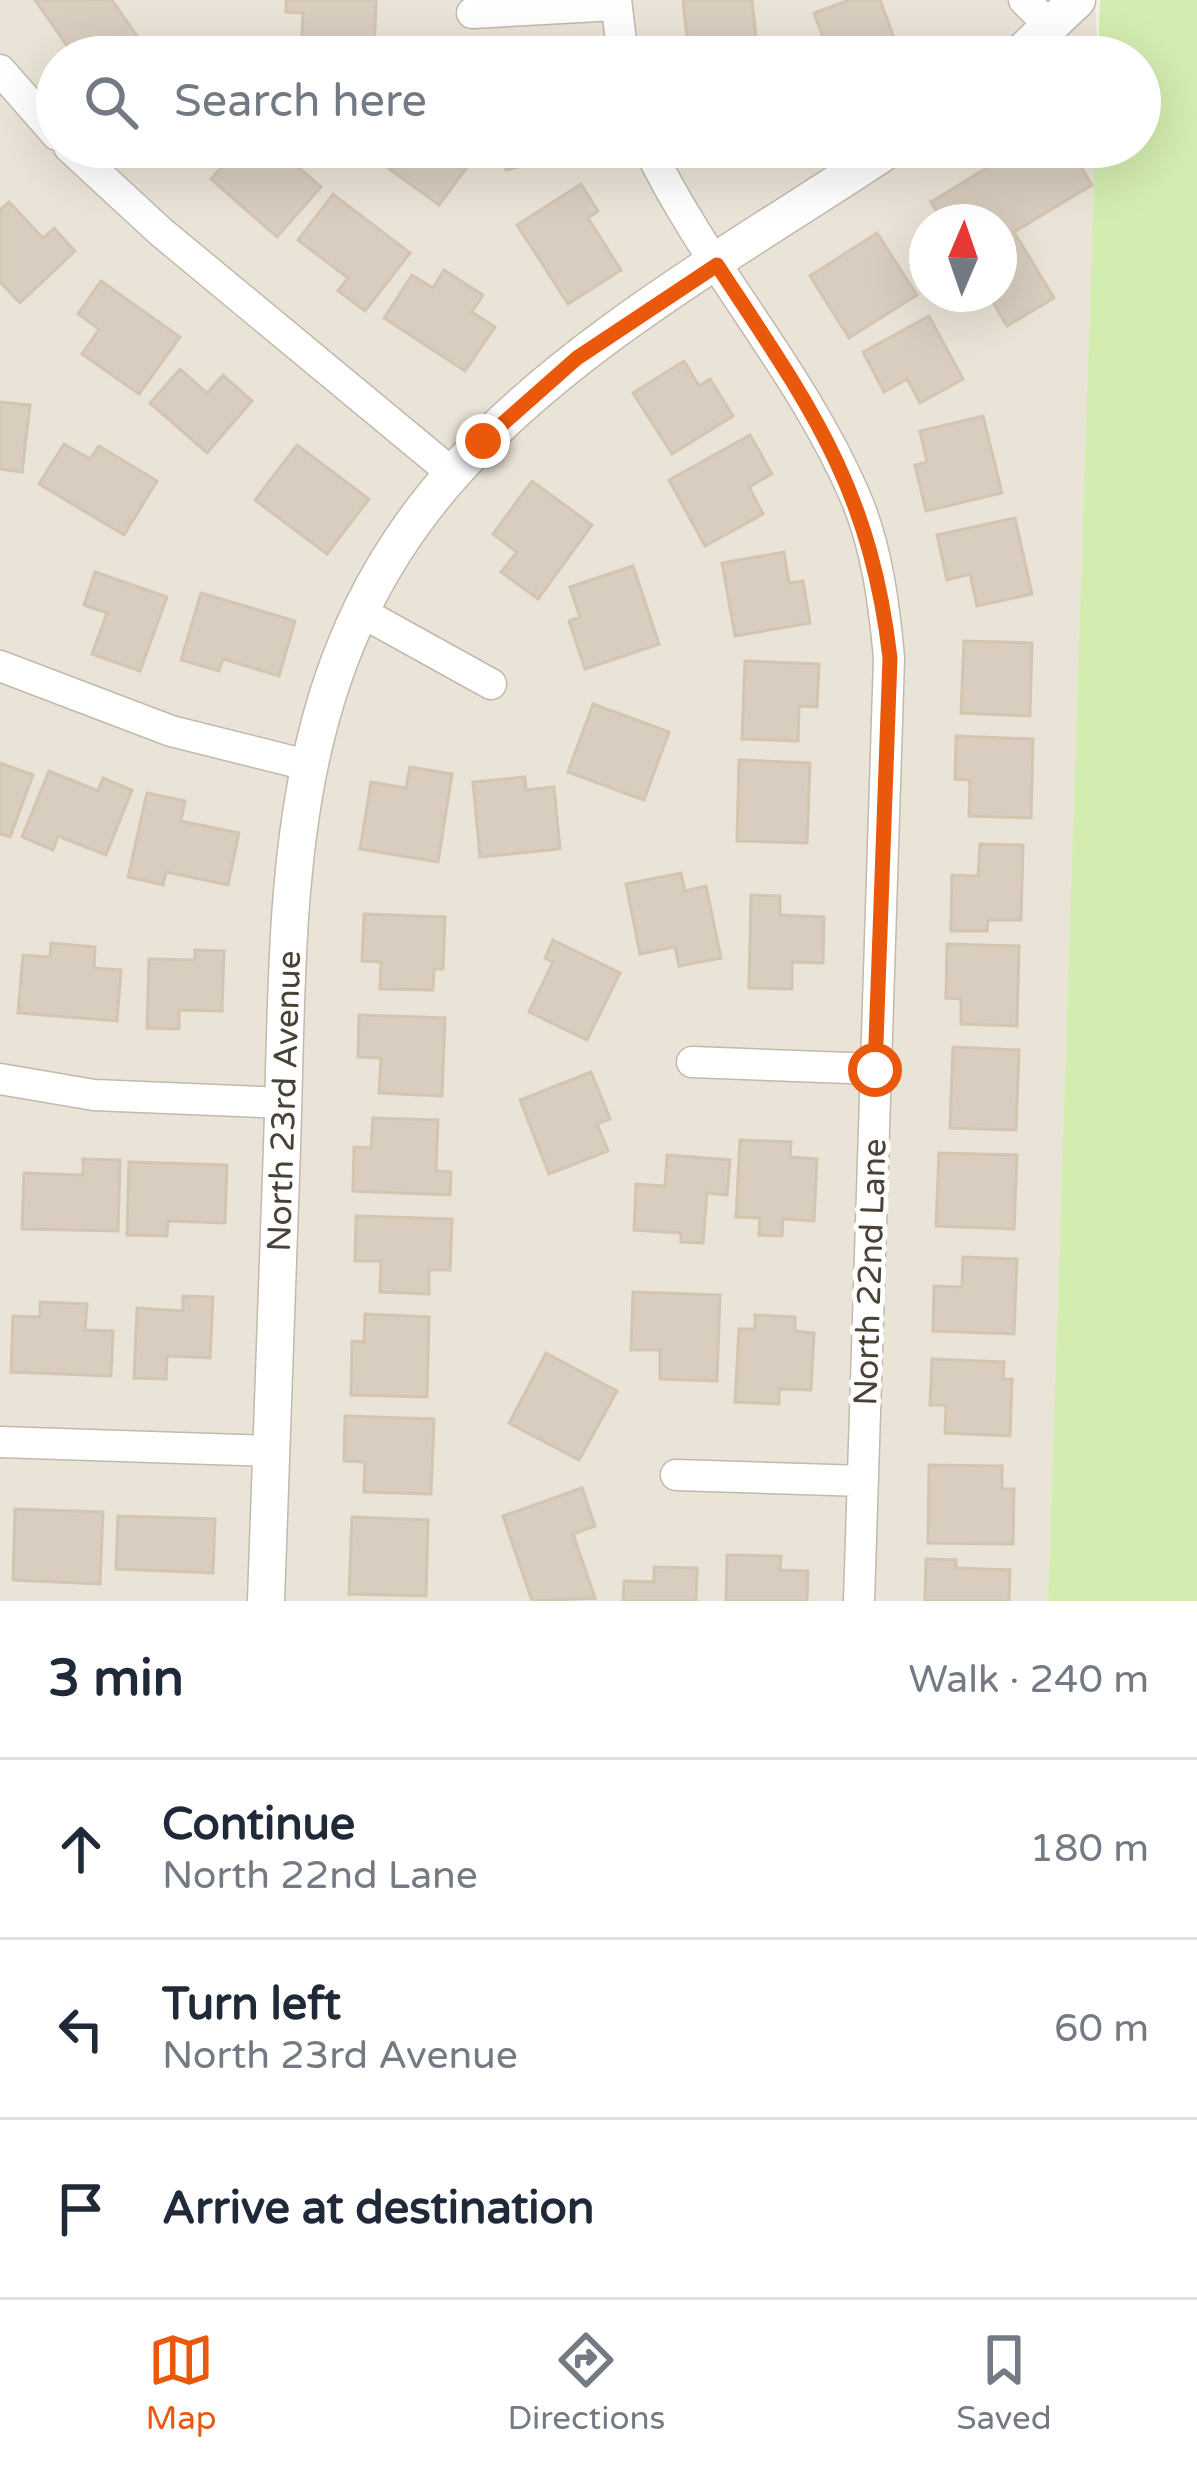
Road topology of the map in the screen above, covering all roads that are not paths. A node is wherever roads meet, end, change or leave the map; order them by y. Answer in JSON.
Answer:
{"nodes":[{"id":1,"x":1024,"y":0,"type":"edge"},
{"id":2,"x":1077,"y":0,"type":"edge"},
{"id":3,"x":616,"y":3,"type":"edge"},
{"id":4,"x":472,"y":13,"type":"dead end"},
{"id":5,"x":1051,"y":26,"type":"junction"},
{"id":6,"x":620,"y":36,"type":"edge"},
{"id":7,"x":1040,"y":36,"type":"edge"},
{"id":8,"x":0,"y":70,"type":"edge"},
{"id":9,"x":36,"y":111,"type":"edge"},
{"id":10,"x":92,"y":168,"type":"edge"},
{"id":11,"x":660,"y":168,"type":"edge"},
{"id":12,"x":861,"y":168,"type":"edge"},
{"id":13,"x":717,"y":265,"type":"junction"},
{"id":14,"x":452,"y":473,"type":"junction"},
{"id":15,"x":361,"y":612,"type":"junction"},
{"id":16,"x":0,"y":666,"type":"edge"},
{"id":17,"x":491,"y":684,"type":"dead end"},
{"id":18,"x":308,"y":765,"type":"junction"},
{"id":19,"x":692,"y":1062,"type":"dead end"},
{"id":20,"x":875,"y":1070,"type":"junction"},
{"id":21,"x":0,"y":1079,"type":"edge"},
{"id":22,"x":283,"y":1103,"type":"junction"},
{"id":23,"x":0,"y":1442,"type":"edge"},
{"id":24,"x":271,"y":1451,"type":"junction"},
{"id":25,"x":676,"y":1475,"type":"dead end"},
{"id":26,"x":863,"y":1481,"type":"junction"},
{"id":27,"x":266,"y":1601,"type":"edge"},
{"id":28,"x":859,"y":1601,"type":"edge"}],
"edges":[{"from":1,"to":5,"type":"street"},
{"from":2,"to":5,"type":"street"},
{"from":3,"to":4,"type":"street"},
{"from":3,"to":6,"type":"street"},
{"from":5,"to":7,"type":"street"},
{"from":8,"to":9,"type":"street"},
{"from":10,"to":14,"type":"street"},
{"from":11,"to":13,"type":"street","name":"North 22nd Lane"},
{"from":12,"to":13,"type":"street","name":"North 23rd Avenue"},
{"from":13,"to":14,"type":"street","name":"North 23rd Avenue"},
{"from":13,"to":20,"type":"street","name":"North 22nd Lane"},
{"from":14,"to":15,"type":"street","name":"North 23rd Avenue"},
{"from":15,"to":17,"type":"street"},
{"from":15,"to":18,"type":"street","name":"North 23rd Avenue"},
{"from":16,"to":18,"type":"street"},
{"from":18,"to":22,"type":"street","name":"North 23rd Avenue"},
{"from":19,"to":20,"type":"street"},
{"from":20,"to":26,"type":"street","name":"North 22nd Lane"},
{"from":21,"to":22,"type":"street"},
{"from":22,"to":24,"type":"street","name":"North 23rd Avenue"},
{"from":23,"to":24,"type":"street"},
{"from":24,"to":27,"type":"street","name":"North 23rd Avenue"},
{"from":25,"to":26,"type":"street"},
{"from":26,"to":28,"type":"street","name":"North 22nd Lane"}]}
